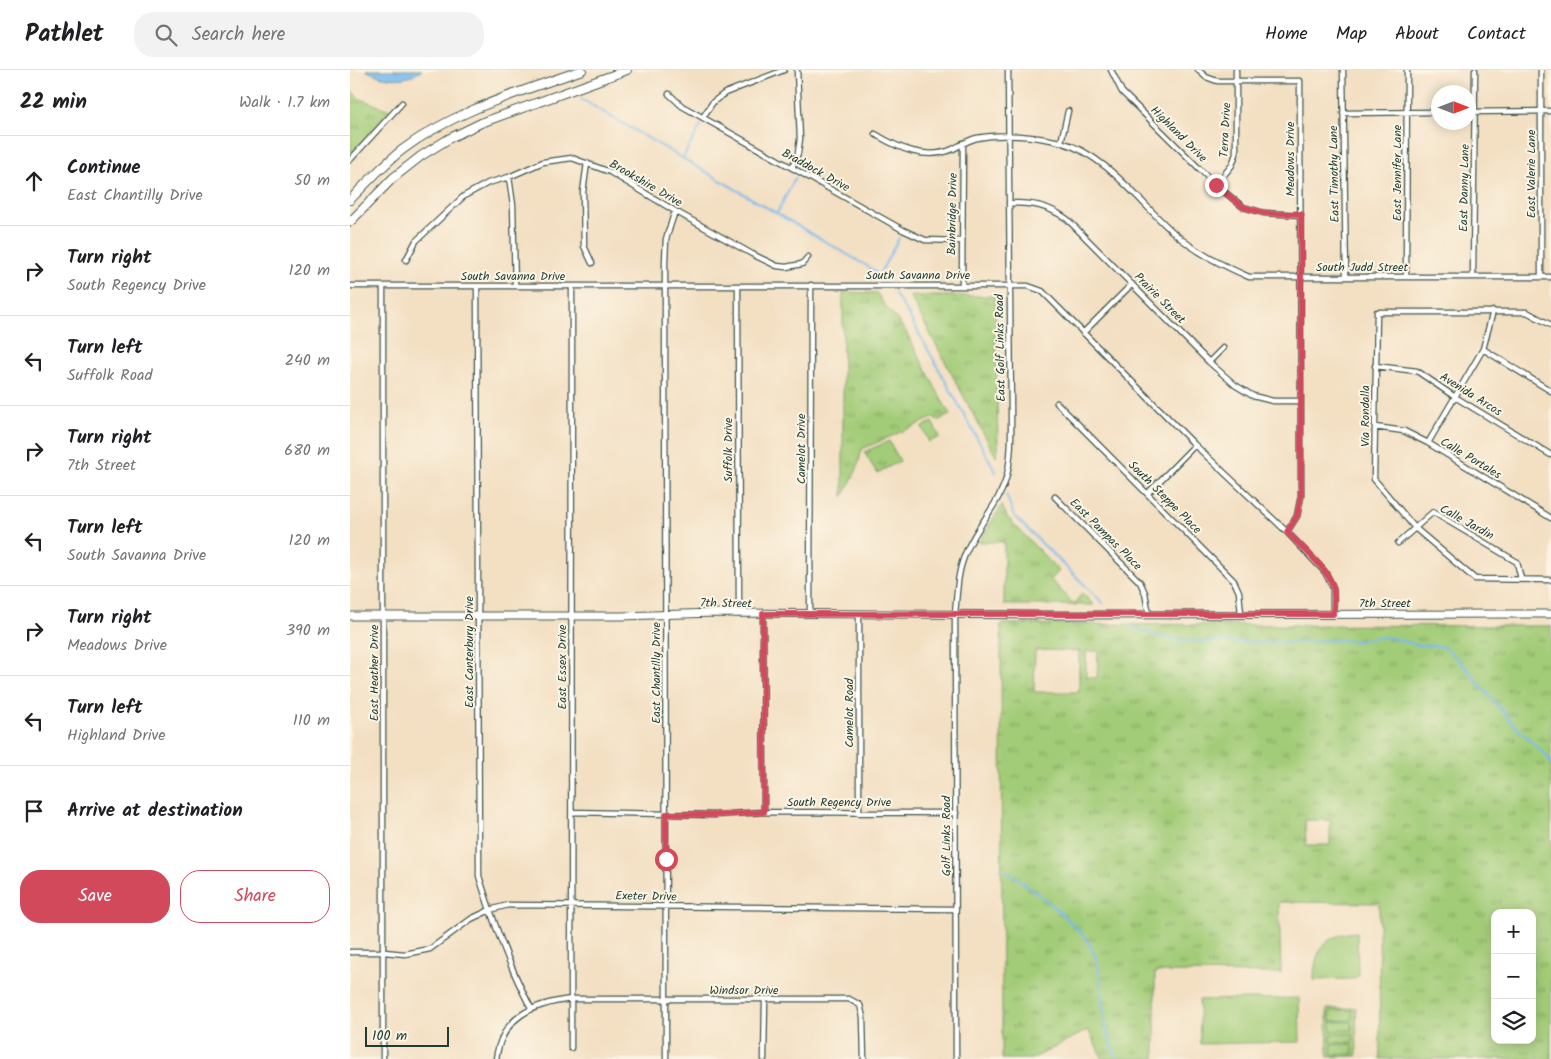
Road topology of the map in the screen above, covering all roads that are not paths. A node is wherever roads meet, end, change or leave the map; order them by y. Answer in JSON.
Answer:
{"nodes":[{"id":1,"x":582,"y":70,"type":"edge"},
{"id":2,"x":627,"y":70,"type":"edge"},
{"id":3,"x":784,"y":70,"type":"edge"},
{"id":4,"x":797,"y":70,"type":"edge"},
{"id":5,"x":1008,"y":70,"type":"edge"},
{"id":6,"x":1111,"y":70,"type":"edge"},
{"id":7,"x":1198,"y":70,"type":"edge"},
{"id":8,"x":1236,"y":70,"type":"edge"},
{"id":9,"x":1343,"y":70,"type":"edge"},
{"id":10,"x":1407,"y":70,"type":"edge"},
{"id":11,"x":1475,"y":70,"type":"edge"},
{"id":12,"x":1541,"y":70,"type":"edge"},
{"id":13,"x":1237,"y":81,"type":"junction"},
{"id":14,"x":1475,"y":85,"type":"edge"},
{"id":15,"x":669,"y":94,"type":"dead end"},
{"id":16,"x":402,"y":103,"type":"dead end"},
{"id":17,"x":1068,"y":111,"type":"dead end"},
{"id":18,"x":1551,"y":111,"type":"edge"},
{"id":19,"x":1408,"y":112,"type":"junction"},
{"id":20,"x":1431,"y":112,"type":"edge"},
{"id":21,"x":1476,"y":112,"type":"edge"},
{"id":22,"x":1541,"y":112,"type":"junction"},
{"id":23,"x":1343,"y":113,"type":"junction"},
{"id":24,"x":702,"y":117,"type":"junction"},
{"id":25,"x":1475,"y":130,"type":"edge"},
{"id":26,"x":875,"y":134,"type":"dead end"},
{"id":27,"x":1009,"y":135,"type":"junction"},
{"id":28,"x":1061,"y":142,"type":"junction"},
{"id":29,"x":963,"y":143,"type":"junction"},
{"id":30,"x":350,"y":160,"type":"edge"},
{"id":31,"x":587,"y":163,"type":"junction"},
{"id":32,"x":792,"y":168,"type":"junction"},
{"id":33,"x":509,"y":177,"type":"junction"},
{"id":34,"x":1216,"y":185,"type":"junction"},
{"id":35,"x":350,"y":200,"type":"edge"},
{"id":36,"x":1009,"y":203,"type":"junction"},
{"id":37,"x":675,"y":211,"type":"junction"},
{"id":38,"x":1301,"y":214,"type":"junction"},
{"id":39,"x":350,"y":222,"type":"edge"},
{"id":40,"x":962,"y":241,"type":"junction"},
{"id":41,"x":808,"y":258,"type":"dead end"},
{"id":42,"x":406,"y":260,"type":"dead end"},
{"id":43,"x":592,"y":263,"type":"dead end"},
{"id":44,"x":1346,"y":277,"type":"junction"},
{"id":45,"x":1406,"y":277,"type":"junction"},
{"id":46,"x":1474,"y":277,"type":"junction"},
{"id":47,"x":1541,"y":277,"type":"junction"},
{"id":48,"x":1551,"y":277,"type":"edge"},
{"id":49,"x":1300,"y":278,"type":"junction"},
{"id":50,"x":1132,"y":284,"type":"junction"},
{"id":51,"x":962,"y":285,"type":"junction"},
{"id":52,"x":1010,"y":285,"type":"junction"},
{"id":53,"x":350,"y":286,"type":"edge"},
{"id":54,"x":477,"y":286,"type":"junction"},
{"id":55,"x":515,"y":286,"type":"junction"},
{"id":56,"x":738,"y":286,"type":"junction"},
{"id":57,"x":811,"y":286,"type":"junction"},
{"id":58,"x":383,"y":287,"type":"junction"},
{"id":59,"x":572,"y":287,"type":"junction"},
{"id":60,"x":666,"y":287,"type":"junction"},
{"id":61,"x":1493,"y":311,"type":"junction"},
{"id":62,"x":1551,"y":326,"type":"edge"},
{"id":63,"x":1083,"y":333,"type":"junction"},
{"id":64,"x":1223,"y":348,"type":"dead end"},
{"id":65,"x":1483,"y":349,"type":"junction"},
{"id":66,"x":1209,"y":362,"type":"junction"},
{"id":67,"x":1375,"y":366,"type":"junction"},
{"id":68,"x":1551,"y":391,"type":"edge"},
{"id":69,"x":1454,"y":397,"type":"junction"},
{"id":70,"x":1300,"y":401,"type":"junction"},
{"id":71,"x":1057,"y":403,"type":"dead end"},
{"id":72,"x":1375,"y":427,"type":"junction"},
{"id":73,"x":1428,"y":443,"type":"junction"},
{"id":74,"x":1195,"y":445,"type":"junction"},
{"id":75,"x":1551,"y":455,"type":"edge"},
{"id":76,"x":1148,"y":493,"type":"junction"},
{"id":77,"x":1055,"y":497,"type":"dead end"},
{"id":78,"x":1551,"y":518,"type":"edge"},
{"id":79,"x":1415,"y":528,"type":"junction"},
{"id":80,"x":1287,"y":532,"type":"junction"},
{"id":81,"x":1398,"y":543,"type":"dead end"},
{"id":82,"x":1521,"y":579,"type":"junction"},
{"id":83,"x":1551,"y":580,"type":"edge"},
{"id":84,"x":666,"y":614,"type":"junction"},
{"id":85,"x":739,"y":614,"type":"junction"},
{"id":86,"x":763,"y":614,"type":"junction"},
{"id":87,"x":810,"y":614,"type":"junction"},
{"id":88,"x":858,"y":614,"type":"junction"},
{"id":89,"x":955,"y":614,"type":"junction"},
{"id":90,"x":1241,"y":614,"type":"junction"},
{"id":91,"x":1333,"y":614,"type":"junction"},
{"id":92,"x":1551,"y":614,"type":"edge"},
{"id":93,"x":1149,"y":615,"type":"junction"},
{"id":94,"x":350,"y":616,"type":"edge"},
{"id":95,"x":384,"y":616,"type":"junction"},
{"id":96,"x":479,"y":616,"type":"junction"},
{"id":97,"x":572,"y":616,"type":"junction"},
{"id":98,"x":572,"y":812,"type":"junction"},
{"id":99,"x":764,"y":812,"type":"junction"},
{"id":100,"x":859,"y":813,"type":"junction"},
{"id":101,"x":956,"y":813,"type":"junction"},
{"id":102,"x":666,"y":814,"type":"junction"},
{"id":103,"x":571,"y":904,"type":"junction"},
{"id":104,"x":666,"y":906,"type":"junction"},
{"id":105,"x":956,"y":909,"type":"junction"},
{"id":106,"x":490,"y":910,"type":"junction"},
{"id":107,"x":350,"y":952,"type":"edge"},
{"id":108,"x":384,"y":952,"type":"junction"},
{"id":109,"x":571,"y":999,"type":"junction"},
{"id":110,"x":666,"y":1000,"type":"junction"},
{"id":111,"x":764,"y":1000,"type":"junction"},
{"id":112,"x":531,"y":1008,"type":"junction"},
{"id":113,"x":571,"y":1048,"type":"dead end"},
{"id":114,"x":384,"y":1059,"type":"edge"},
{"id":115,"x":496,"y":1059,"type":"edge"},
{"id":116,"x":666,"y":1059,"type":"edge"},
{"id":117,"x":764,"y":1059,"type":"edge"},
{"id":118,"x":864,"y":1059,"type":"edge"},
{"id":119,"x":956,"y":1059,"type":"edge"}],
"edges":[{"from":1,"to":35,"type":"main road"},
{"from":2,"to":39,"type":"main road"},
{"from":3,"to":24,"type":"street"},
{"from":4,"to":32,"type":"street"},
{"from":5,"to":27,"type":"street","name":"East Golf Links Road"},
{"from":6,"to":34,"type":"street","name":"Highland Drive"},
{"from":7,"to":13,"type":"street"},
{"from":8,"to":13,"type":"street","name":"Terra Drive"},
{"from":9,"to":23,"type":"street","name":"East Timothy Lane"},
{"from":10,"to":19,"type":"street","name":"East Jennifer Lane"},
{"from":11,"to":14,"type":"street","name":"East Danny Lane"},
{"from":12,"to":22,"type":"street","name":"East Valerie Lane"},
{"from":13,"to":34,"type":"street","name":"Terra Drive"},
{"from":13,"to":38,"type":"street","name":"Meadows Drive"},
{"from":15,"to":24,"type":"street","name":"Braddock Drive"},
{"from":16,"to":30,"type":"street"},
{"from":17,"to":28,"type":"street"},
{"from":18,"to":22,"type":"street"},
{"from":19,"to":20,"type":"street"},
{"from":19,"to":23,"type":"street"},
{"from":19,"to":45,"type":"street","name":"East Jennifer Lane"},
{"from":21,"to":22,"type":"street"},
{"from":22,"to":47,"type":"street","name":"East Valerie Lane"},
{"from":23,"to":44,"type":"street","name":"East Timothy Lane"},
{"from":24,"to":32,"type":"street","name":"Braddock Drive"},
{"from":25,"to":46,"type":"street","name":"East Danny Lane"},
{"from":26,"to":29,"type":"street","name":"South Judd Street"},
{"from":27,"to":28,"type":"street","name":"South Judd Street"},
{"from":27,"to":29,"type":"street","name":"South Judd Street"},
{"from":27,"to":36,"type":"street","name":"East Golf Links Road"},
{"from":28,"to":49,"type":"street","name":"South Judd Street"},
{"from":29,"to":40,"type":"street","name":"Bainbridge Drive"},
{"from":31,"to":33,"type":"street","name":"Brookshire Drive"},
{"from":31,"to":37,"type":"street","name":"Brookshire Drive"},
{"from":31,"to":43,"type":"street"},
{"from":32,"to":40,"type":"street","name":"Braddock Drive"},
{"from":33,"to":42,"type":"street","name":"Brookshire Drive"},
{"from":33,"to":55,"type":"street"},
{"from":34,"to":38,"type":"street","name":"Highland Drive"},
{"from":36,"to":50,"type":"street","name":"Prairie Street"},
{"from":36,"to":52,"type":"street","name":"East Golf Links Road"},
{"from":37,"to":41,"type":"street","name":"Brookshire Drive"},
{"from":37,"to":60,"type":"street","name":"East Chantilly Drive"},
{"from":38,"to":49,"type":"street","name":"Meadows Drive"},
{"from":40,"to":51,"type":"street","name":"Bainbridge Drive"},
{"from":44,"to":45,"type":"street","name":"South Judd Street"},
{"from":44,"to":49,"type":"street","name":"South Judd Street"},
{"from":45,"to":46,"type":"street","name":"South Judd Street"},
{"from":46,"to":47,"type":"street","name":"South Judd Street"},
{"from":47,"to":48,"type":"street","name":"South Judd Street"},
{"from":49,"to":70,"type":"street","name":"Meadows Drive"},
{"from":50,"to":63,"type":"street"},
{"from":50,"to":66,"type":"street","name":"Prairie Street"},
{"from":51,"to":52,"type":"street","name":"South Savanna Drive"},
{"from":51,"to":57,"type":"street","name":"South Savanna Drive"},
{"from":52,"to":63,"type":"street","name":"South Savanna Drive"},
{"from":52,"to":89,"type":"street","name":"East Golf Links Road"},
{"from":53,"to":58,"type":"street","name":"South Savanna Drive"},
{"from":54,"to":55,"type":"street","name":"South Savanna Drive"},
{"from":54,"to":58,"type":"street","name":"South Savanna Drive"},
{"from":54,"to":96,"type":"street","name":"East Canterbury Drive"},
{"from":55,"to":59,"type":"street","name":"South Savanna Drive"},
{"from":56,"to":57,"type":"street","name":"South Savanna Drive"},
{"from":56,"to":60,"type":"street","name":"South Savanna Drive"},
{"from":56,"to":85,"type":"street","name":"Suffolk Drive"},
{"from":57,"to":87,"type":"street","name":"Camelot Drive"},
{"from":58,"to":95,"type":"street","name":"East Heather Drive"},
{"from":59,"to":60,"type":"street","name":"South Savanna Drive"},
{"from":59,"to":97,"type":"street","name":"East Essex Drive"},
{"from":60,"to":84,"type":"street","name":"East Chantilly Drive"},
{"from":61,"to":62,"type":"street","name":"Via Rondalla"},
{"from":61,"to":65,"type":"street"},
{"from":61,"to":67,"type":"street","name":"Via Rondalla"},
{"from":63,"to":74,"type":"street","name":"South Savanna Drive"},
{"from":64,"to":66,"type":"street"},
{"from":65,"to":68,"type":"street"},
{"from":65,"to":69,"type":"street"},
{"from":66,"to":70,"type":"street","name":"Prairie Street"},
{"from":67,"to":69,"type":"street","name":"Avenida Arcos"},
{"from":67,"to":72,"type":"street","name":"Via Rondalla"},
{"from":69,"to":73,"type":"street"},
{"from":69,"to":75,"type":"street","name":"Avenida Arcos"},
{"from":70,"to":80,"type":"street","name":"Meadows Drive"},
{"from":71,"to":76,"type":"street","name":"South Steppe Place"},
{"from":72,"to":73,"type":"street","name":"Calle Portales"},
{"from":72,"to":79,"type":"street","name":"Via Rondalla"},
{"from":73,"to":78,"type":"street","name":"Calle Portales"},
{"from":74,"to":76,"type":"street"},
{"from":74,"to":80,"type":"street","name":"South Savanna Drive"},
{"from":76,"to":90,"type":"street","name":"South Steppe Place"},
{"from":77,"to":93,"type":"street","name":"East Pampas Place"},
{"from":79,"to":81,"type":"street","name":"Calle Jardin"},
{"from":79,"to":82,"type":"street","name":"Via Rondalla"},
{"from":79,"to":82,"type":"street","name":"Calle Jardin"},
{"from":80,"to":91,"type":"street","name":"South Savanna Drive"},
{"from":82,"to":83,"type":"street","name":"Via Rondalla"},
{"from":84,"to":85,"type":"main road","name":"7th Street"},
{"from":84,"to":97,"type":"main road","name":"7th Street"},
{"from":84,"to":102,"type":"street","name":"East Chantilly Drive"},
{"from":85,"to":86,"type":"main road","name":"7th Street"},
{"from":86,"to":87,"type":"main road","name":"7th Street"},
{"from":86,"to":99,"type":"street"},
{"from":87,"to":88,"type":"main road","name":"7th Street"},
{"from":88,"to":89,"type":"main road","name":"7th Street"},
{"from":88,"to":100,"type":"street","name":"Camelot Road"},
{"from":89,"to":93,"type":"main road","name":"7th Street"},
{"from":89,"to":101,"type":"street","name":"Golf Links Road"},
{"from":90,"to":91,"type":"main road","name":"7th Street"},
{"from":90,"to":93,"type":"main road","name":"7th Street"},
{"from":91,"to":92,"type":"main road","name":"7th Street"},
{"from":94,"to":95,"type":"main road","name":"7th Street"},
{"from":95,"to":96,"type":"main road","name":"7th Street"},
{"from":95,"to":108,"type":"street","name":"East Heather Drive"},
{"from":96,"to":97,"type":"main road","name":"7th Street"},
{"from":96,"to":106,"type":"street","name":"East Canterbury Drive"},
{"from":97,"to":98,"type":"street","name":"East Essex Drive"},
{"from":98,"to":102,"type":"street","name":"South Regency Drive"},
{"from":98,"to":103,"type":"street","name":"East Essex Drive"},
{"from":99,"to":100,"type":"street","name":"South Regency Drive"},
{"from":99,"to":102,"type":"street","name":"South Regency Drive"},
{"from":100,"to":101,"type":"street","name":"South Regency Drive"},
{"from":101,"to":105,"type":"street","name":"Golf Links Road"},
{"from":102,"to":104,"type":"street","name":"East Chantilly Drive"},
{"from":103,"to":104,"type":"street","name":"Exeter Drive"},
{"from":103,"to":106,"type":"street","name":"Exeter Drive"},
{"from":103,"to":109,"type":"street","name":"East Essex Drive"},
{"from":104,"to":105,"type":"street","name":"Exeter Drive"},
{"from":104,"to":110,"type":"street","name":"East Chantilly Drive"},
{"from":105,"to":119,"type":"street","name":"Golf Links Road"},
{"from":106,"to":108,"type":"street","name":"Exeter Drive"},
{"from":106,"to":112,"type":"street","name":"East Canterbury Drive"},
{"from":107,"to":108,"type":"street","name":"Exeter Drive"},
{"from":108,"to":114,"type":"street","name":"East Heather Drive"},
{"from":109,"to":110,"type":"street","name":"Windsor Drive"},
{"from":109,"to":112,"type":"street","name":"Windsor Drive"},
{"from":109,"to":113,"type":"street","name":"East Essex Drive"},
{"from":110,"to":111,"type":"street","name":"Windsor Drive"},
{"from":110,"to":116,"type":"street","name":"East Chantilly Drive"},
{"from":111,"to":117,"type":"street"},
{"from":111,"to":118,"type":"street","name":"Windsor Drive"},
{"from":112,"to":115,"type":"street"}]}
